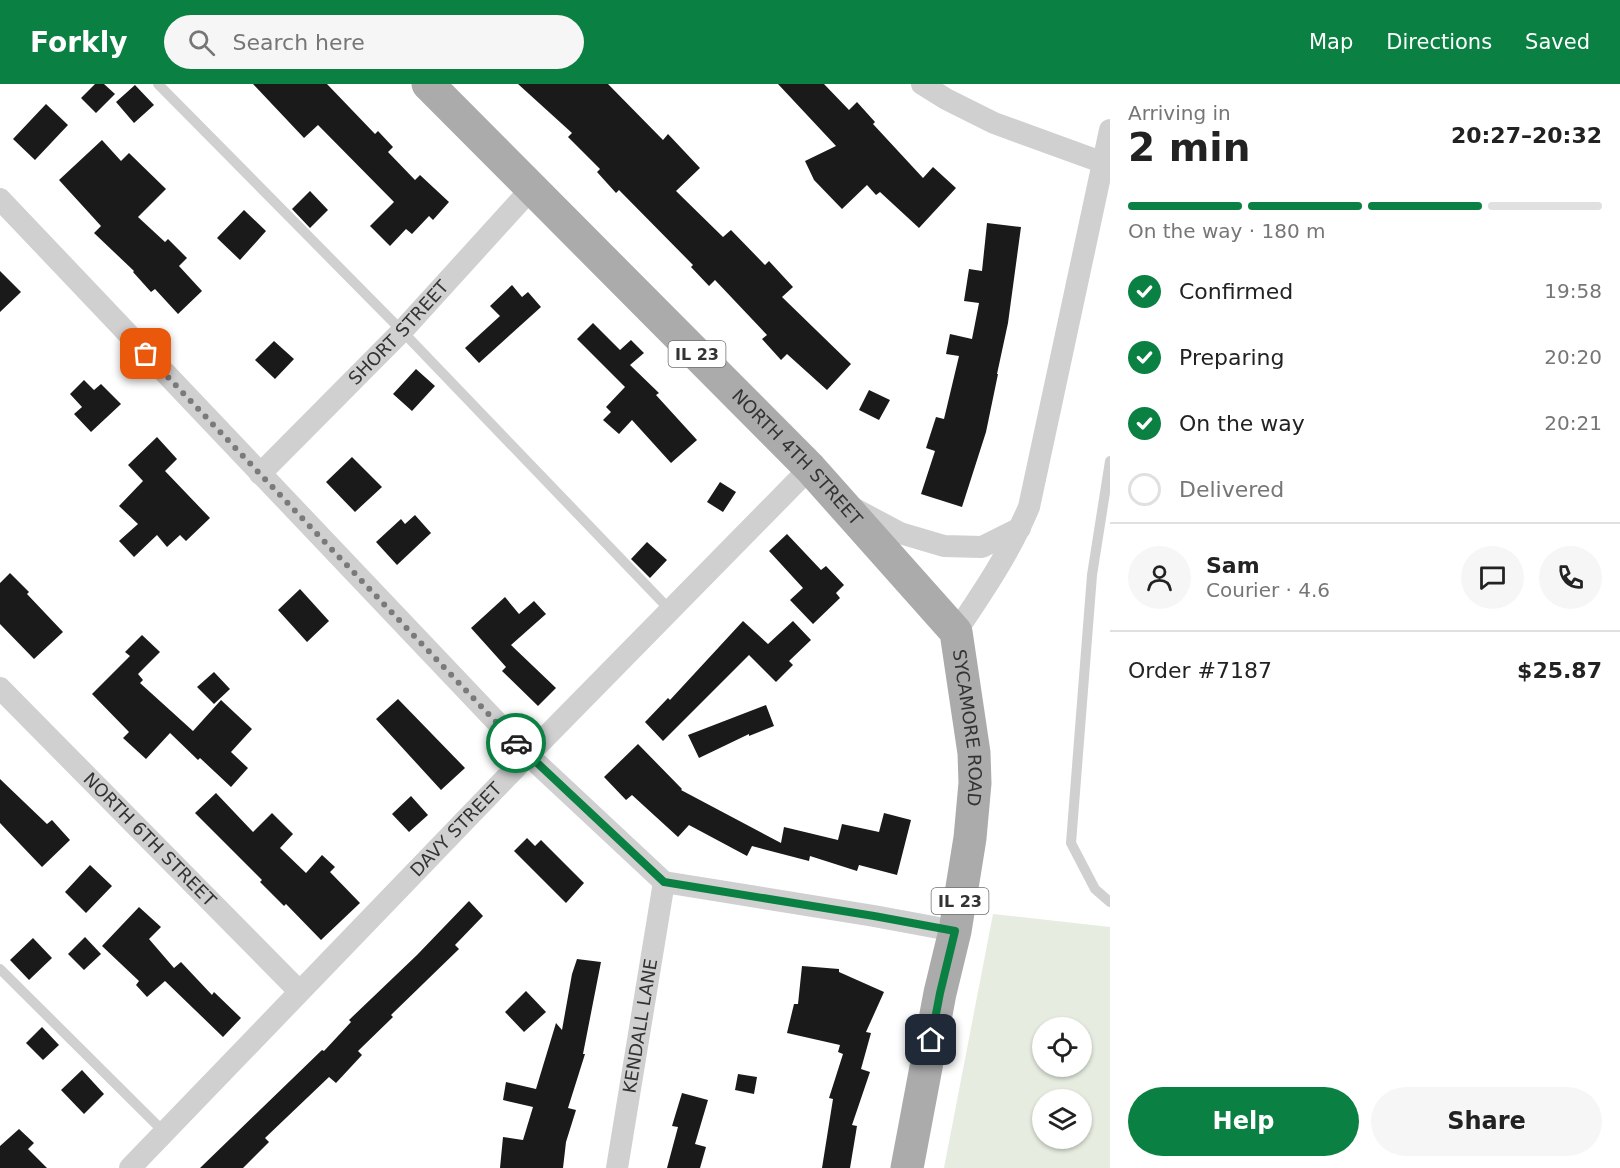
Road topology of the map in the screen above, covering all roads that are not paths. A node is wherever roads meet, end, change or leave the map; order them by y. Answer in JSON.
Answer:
{"nodes":[{"id":1,"x":158,"y":84,"type":"edge"},
{"id":2,"x":428,"y":84,"type":"edge"},
{"id":3,"x":922,"y":84,"type":"edge"},
{"id":4,"x":1110,"y":130,"type":"edge"},
{"id":5,"x":1107,"y":164,"type":"edge"},
{"id":6,"x":532,"y":188,"type":"junction"},
{"id":7,"x":0,"y":198,"type":"edge"},
{"id":8,"x":402,"y":331,"type":"junction"},
{"id":9,"x":1110,"y":461,"type":"edge"},
{"id":10,"x":810,"y":468,"type":"junction"},
{"id":11,"x":260,"y":474,"type":"junction"},
{"id":12,"x":839,"y":501,"type":"junction"},
{"id":13,"x":1020,"y":528,"type":"junction"},
{"id":14,"x":670,"y":610,"type":"junction"},
{"id":15,"x":956,"y":632,"type":"junction"},
{"id":16,"x":0,"y":688,"type":"edge"},
{"id":17,"x":528,"y":755,"type":"junction"},
{"id":18,"x":664,"y":882,"type":"junction"},
{"id":19,"x":1110,"y":902,"type":"edge"},
{"id":20,"x":955,"y":931,"type":"junction"},
{"id":21,"x":0,"y":969,"type":"edge"},
{"id":22,"x":299,"y":991,"type":"junction"},
{"id":23,"x":164,"y":1132,"type":"junction"},
{"id":24,"x":130,"y":1168,"type":"edge"},
{"id":25,"x":616,"y":1168,"type":"edge"},
{"id":26,"x":907,"y":1168,"type":"edge"}],
"edges":[{"from":1,"to":8,"type":"lane"},
{"from":2,"to":6,"type":"main road","name":"NORTH 4TH STREET","number":"IL 23"},
{"from":3,"to":5,"type":"street"},
{"from":4,"to":5,"type":"street","name":"SYCAMORE ROAD"},
{"from":5,"to":13,"type":"street","name":"SYCAMORE ROAD"},
{"from":6,"to":8,"type":"street","name":"SHORT STREET"},
{"from":6,"to":10,"type":"main road","name":"NORTH 4TH STREET","number":"IL 23"},
{"from":7,"to":11,"type":"street"},
{"from":8,"to":11,"type":"street","name":"SHORT STREET"},
{"from":8,"to":14,"type":"lane"},
{"from":9,"to":19,"type":"lane"},
{"from":10,"to":12,"type":"main road","name":"NORTH 4TH STREET","number":"IL 23"},
{"from":10,"to":14,"type":"street","name":"DAVY STREET"},
{"from":11,"to":17,"type":"street"},
{"from":12,"to":13,"type":"street"},
{"from":12,"to":15,"type":"main road","name":"NORTH 4TH STREET","number":"IL 23"},
{"from":13,"to":15,"type":"street","name":"SYCAMORE ROAD"},
{"from":14,"to":17,"type":"street","name":"DAVY STREET"},
{"from":15,"to":20,"type":"main road","name":"SYCAMORE ROAD","number":"IL 23"},
{"from":16,"to":22,"type":"street","name":"NORTH 6TH STREET"},
{"from":17,"to":18,"type":"street"},
{"from":17,"to":22,"type":"street","name":"DAVY STREET"},
{"from":18,"to":20,"type":"street"},
{"from":18,"to":25,"type":"street","name":"KENDALL LANE"},
{"from":20,"to":26,"type":"main road","name":"SYCAMORE ROAD","number":"IL 23"},
{"from":21,"to":23,"type":"lane"},
{"from":22,"to":23,"type":"street","name":"DAVY STREET"},
{"from":23,"to":24,"type":"street","name":"DAVY STREET"}]}
